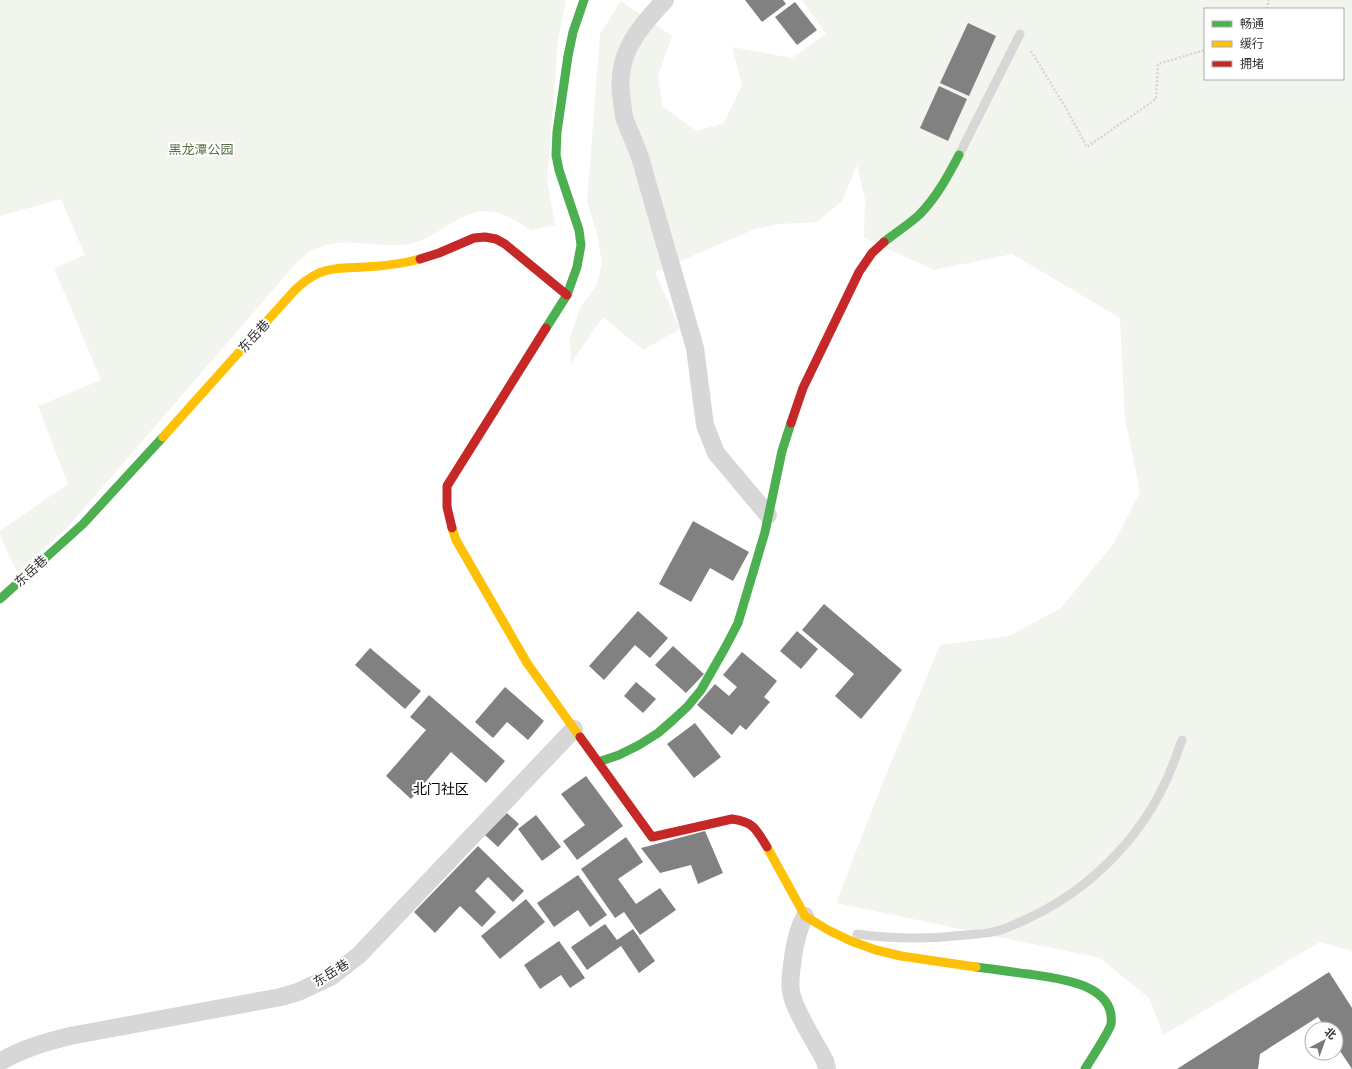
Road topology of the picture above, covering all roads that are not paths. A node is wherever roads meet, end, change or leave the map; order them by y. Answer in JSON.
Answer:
{"nodes":[{"id":1,"x":584,"y":0,"type":"edge"},
{"id":2,"x":666,"y":0,"type":"edge"},
{"id":3,"x":1020,"y":34,"type":"road end"},
{"id":4,"x":959,"y":155,"type":"joint"},
{"id":5,"x":567,"y":295,"type":"junction"},
{"id":6,"x":768,"y":515,"type":"junction"},
{"id":7,"x":2,"y":595,"type":"edge"},
{"id":8,"x":574,"y":729,"type":"junction"},
{"id":9,"x":1182,"y":740,"type":"dead end"},
{"id":10,"x":598,"y":762,"type":"junction"},
{"id":11,"x":805,"y":916,"type":"junction"},
{"id":12,"x":828,"y":930,"type":"junction"},
{"id":13,"x":0,"y":1062,"type":"edge"},
{"id":14,"x":827,"y":1069,"type":"edge"},
{"id":15,"x":1085,"y":1069,"type":"edge"}],
"edges":[{"from":1,"to":5,"type":"street"},
{"from":2,"to":6,"type":"street"},
{"from":3,"to":4,"type":"lane"},
{"from":4,"to":6,"type":"street"},
{"from":5,"to":7,"type":"street","name":"东岳巷"},
{"from":5,"to":8,"type":"street"},
{"from":6,"to":10,"type":"street"},
{"from":8,"to":10,"type":"street"},
{"from":8,"to":13,"type":"street","name":"东岳巷"},
{"from":9,"to":12,"type":"lane"},
{"from":10,"to":11,"type":"street"},
{"from":11,"to":12,"type":"street"},
{"from":11,"to":14,"type":"street"},
{"from":12,"to":15,"type":"street"}]}
